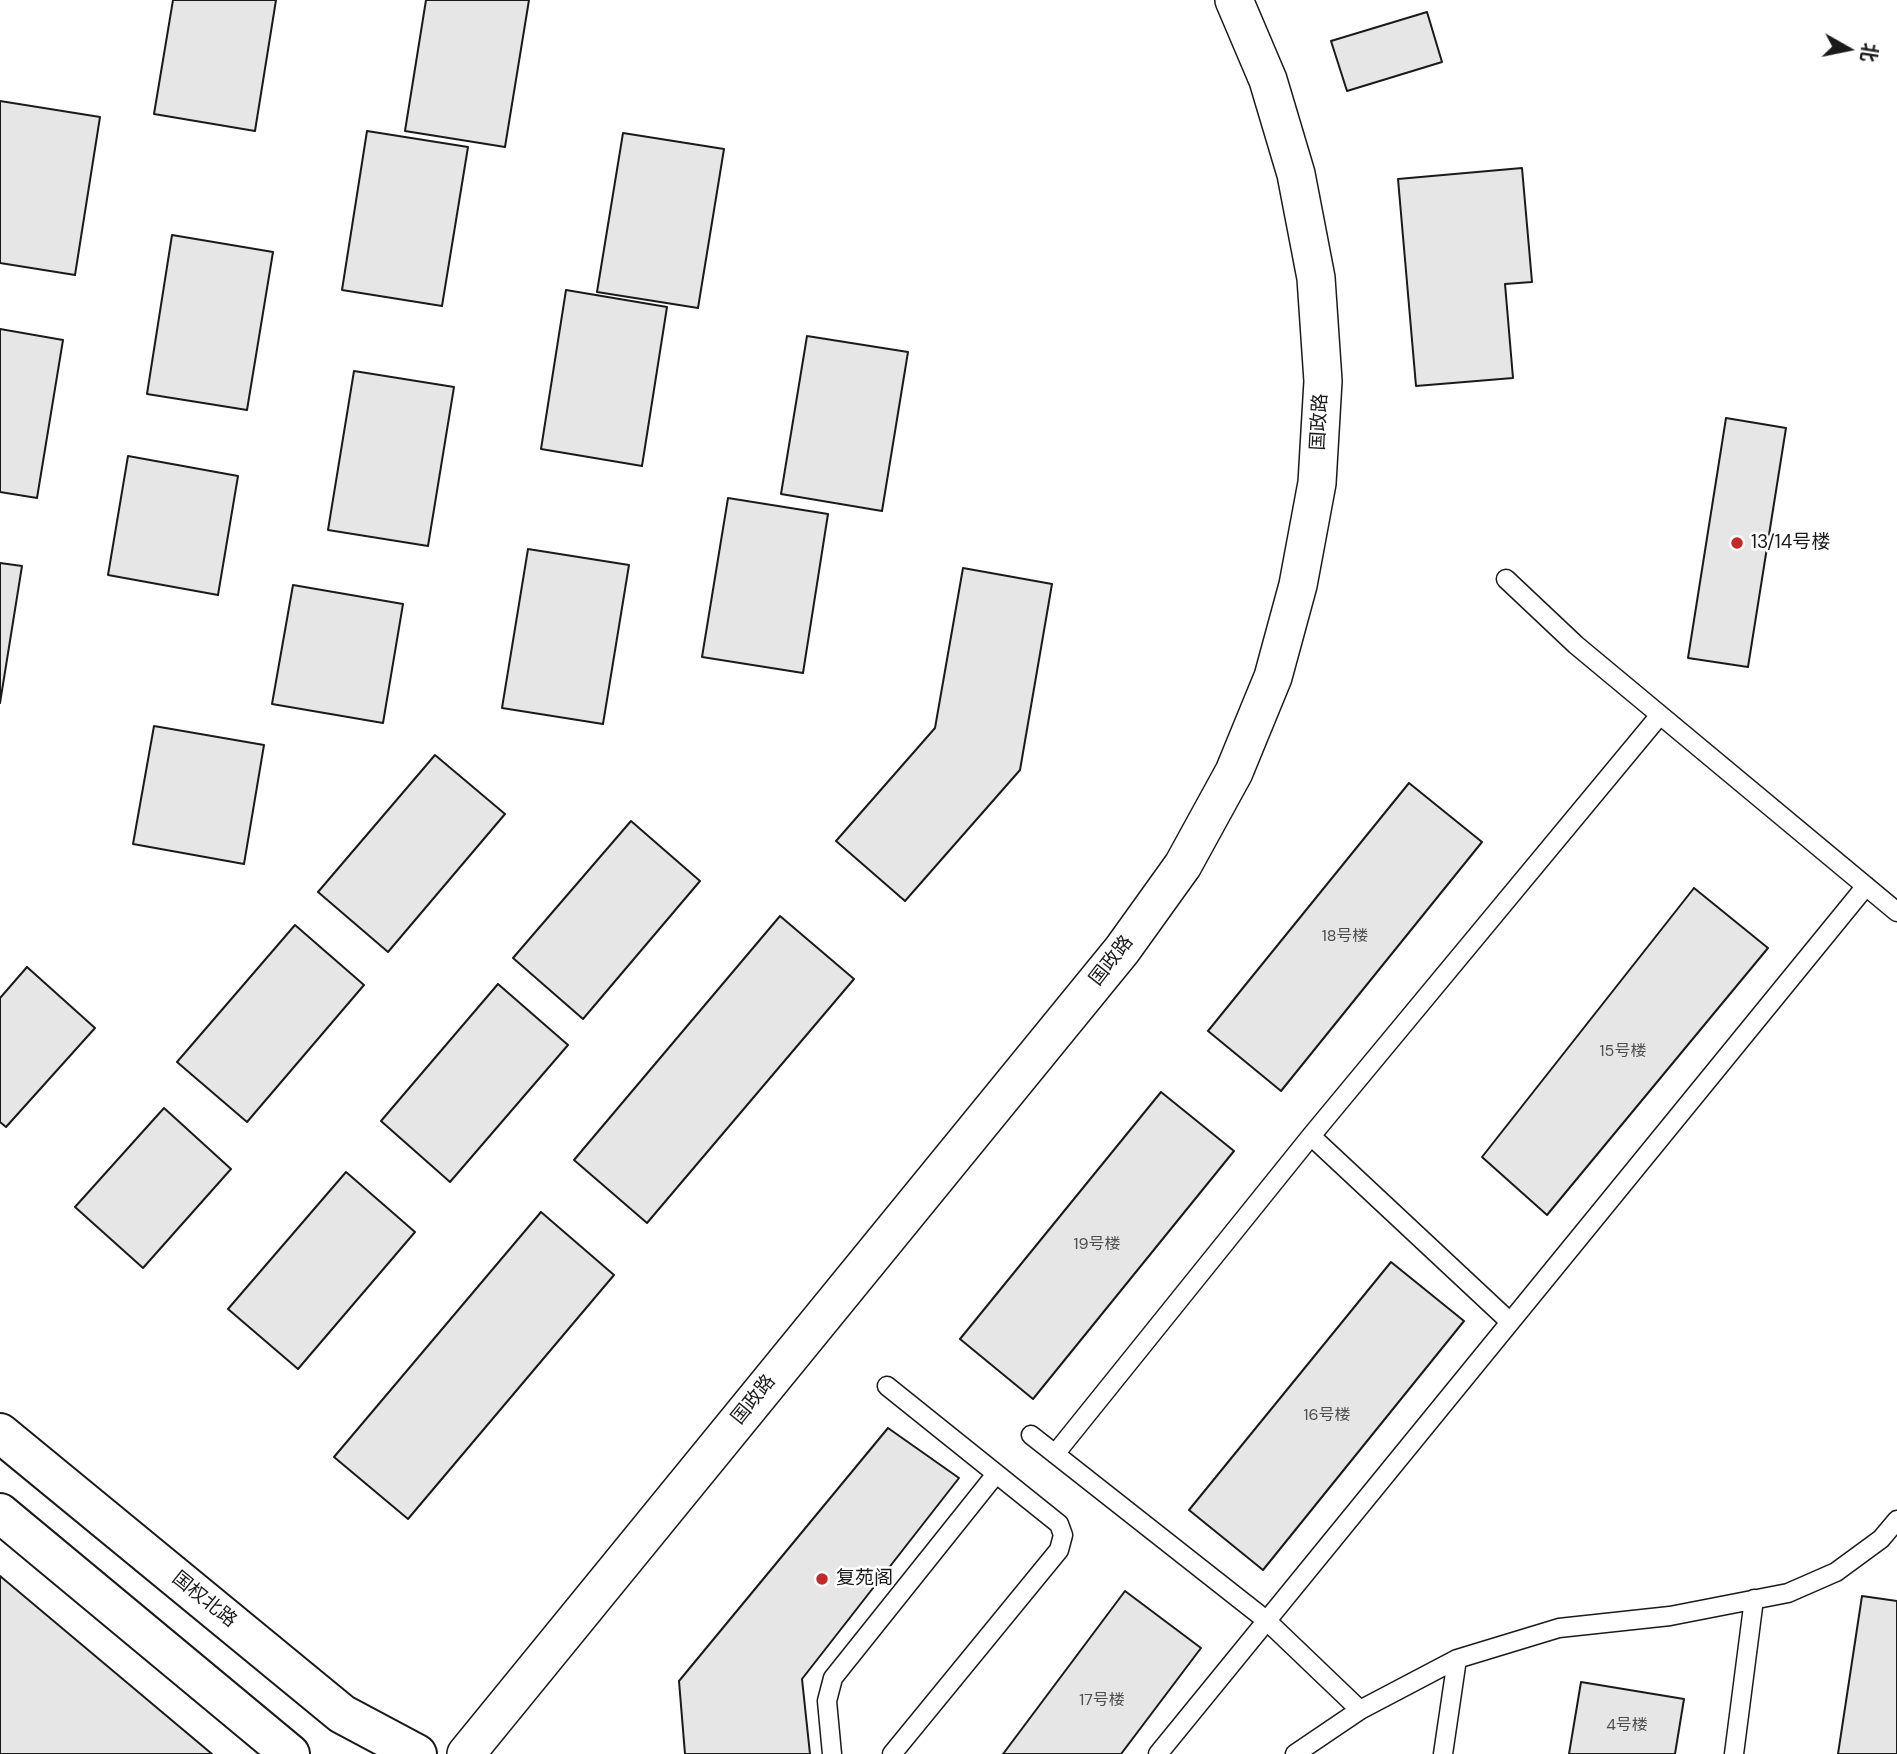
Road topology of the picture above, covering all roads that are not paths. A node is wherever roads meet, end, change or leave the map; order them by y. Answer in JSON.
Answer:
{"nodes":[{"id":1,"x":1234,"y":0,"type":"edge"},
{"id":2,"x":1506,"y":579,"type":"dead end"},
{"id":3,"x":1660,"y":715,"type":"junction"},
{"id":4,"x":1866,"y":886,"type":"junction"},
{"id":5,"x":1897,"y":912,"type":"edge"},
{"id":6,"x":1311,"y":1136,"type":"junction"},
{"id":7,"x":1509,"y":1321,"type":"junction"},
{"id":8,"x":887,"y":1386,"type":"dead end"},
{"id":9,"x":0,"y":1433,"type":"edge"},
{"id":10,"x":1031,"y":1435,"type":"dead end"},
{"id":11,"x":1055,"y":1454,"type":"junction"},
{"id":12,"x":996,"y":1474,"type":"junction"},
{"id":13,"x":0,"y":1513,"type":"edge"},
{"id":14,"x":1897,"y":1520,"type":"edge"},
{"id":15,"x":1754,"y":1599,"type":"junction"},
{"id":16,"x":1266,"y":1620,"type":"junction"},
{"id":17,"x":1457,"y":1659,"type":"junction"},
{"id":18,"x":1360,"y":1710,"type":"junction"},
{"id":19,"x":290,"y":1754,"type":"edge"},
{"id":20,"x":417,"y":1754,"type":"edge"},
{"id":21,"x":466,"y":1754,"type":"edge"},
{"id":22,"x":832,"y":1754,"type":"edge"},
{"id":23,"x":892,"y":1754,"type":"edge"},
{"id":24,"x":1158,"y":1754,"type":"edge"},
{"id":25,"x":1295,"y":1754,"type":"edge"},
{"id":26,"x":1443,"y":1754,"type":"edge"},
{"id":27,"x":1734,"y":1754,"type":"edge"}],
"edges":[{"from":1,"to":21,"type":"street","name":"国政路"},
{"from":2,"to":3,"type":"lane"},
{"from":3,"to":4,"type":"lane"},
{"from":3,"to":6,"type":"lane"},
{"from":4,"to":5,"type":"lane"},
{"from":4,"to":7,"type":"lane"},
{"from":6,"to":7,"type":"lane"},
{"from":6,"to":11,"type":"lane"},
{"from":7,"to":16,"type":"lane"},
{"from":8,"to":12,"type":"lane"},
{"from":9,"to":20,"type":"main road","name":"国权北路"},
{"from":10,"to":11,"type":"lane"},
{"from":11,"to":16,"type":"lane"},
{"from":12,"to":22,"type":"lane"},
{"from":12,"to":23,"type":"lane"},
{"from":13,"to":19,"type":"main road"},
{"from":14,"to":15,"type":"lane"},
{"from":15,"to":17,"type":"lane"},
{"from":15,"to":27,"type":"lane"},
{"from":16,"to":18,"type":"lane"},
{"from":16,"to":24,"type":"lane"},
{"from":17,"to":18,"type":"lane"},
{"from":17,"to":26,"type":"lane"},
{"from":18,"to":25,"type":"lane"}]}
